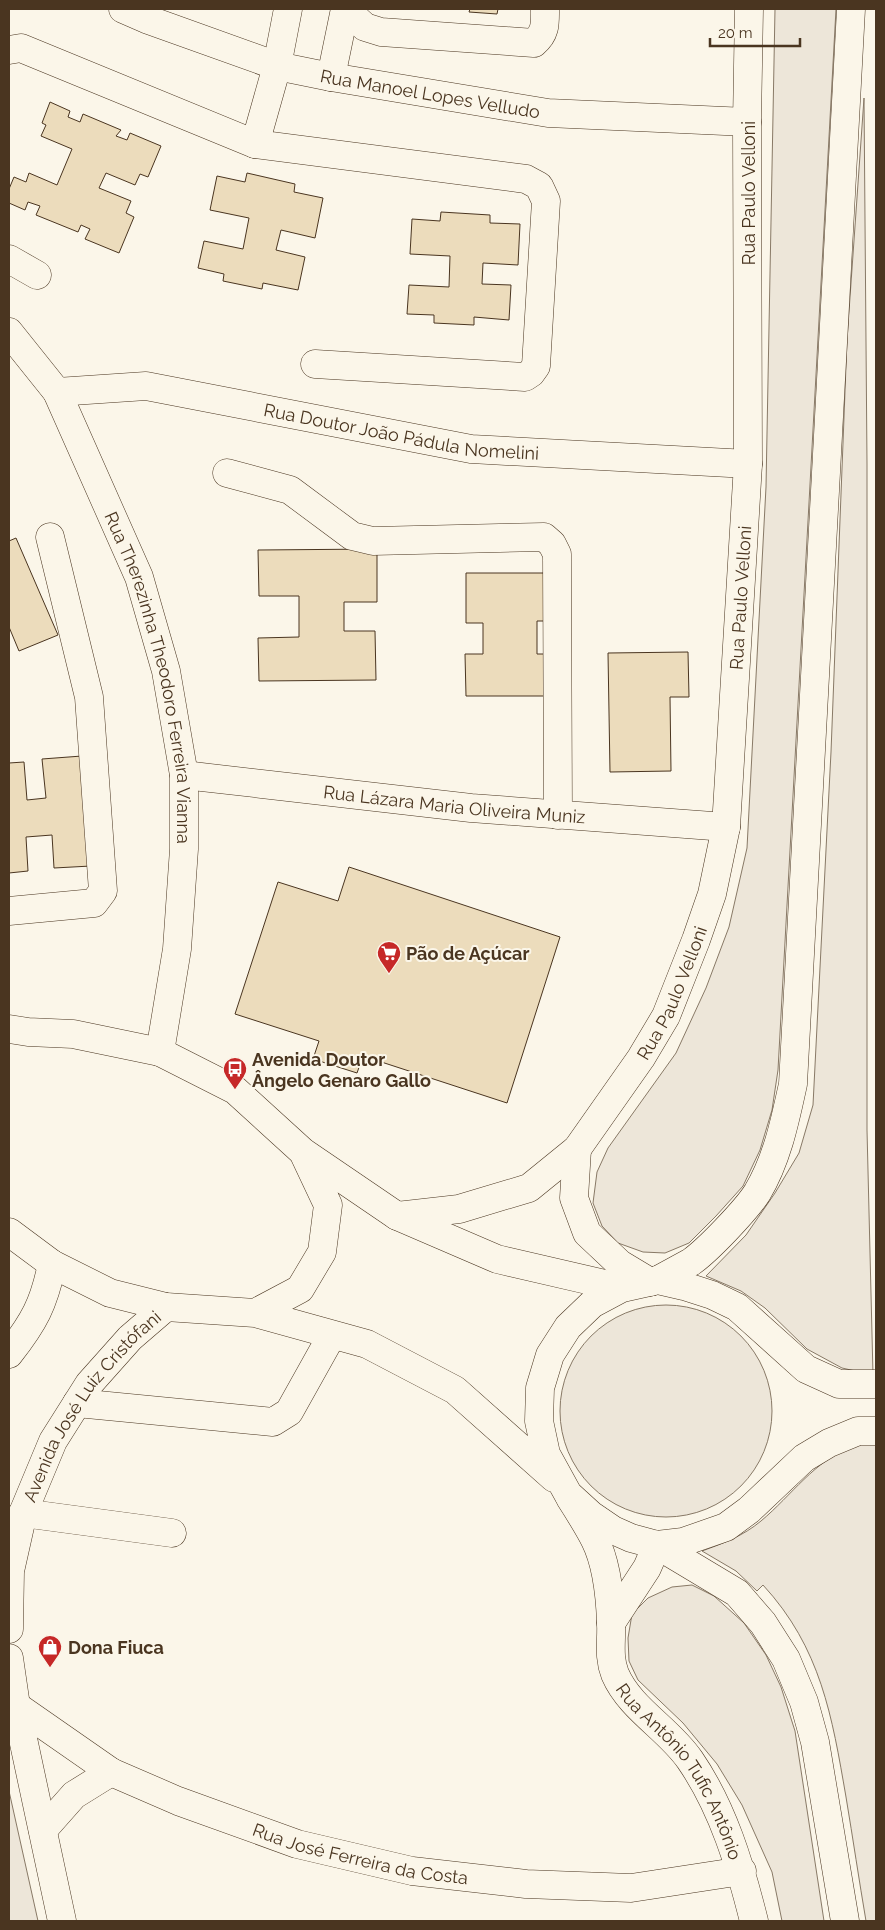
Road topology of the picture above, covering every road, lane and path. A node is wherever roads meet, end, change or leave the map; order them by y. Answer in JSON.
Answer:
{"nodes":[{"id":1,"x":124,"y":9,"type":"edge"},
{"id":2,"x":288,"y":9,"type":"edge"},
{"id":3,"x":345,"y":9,"type":"edge"},
{"id":4,"x":545,"y":9,"type":"edge"},
{"id":5,"x":749,"y":9,"type":"edge"},
{"id":6,"x":851,"y":9,"type":"edge"},
{"id":7,"x":9,"y":50,"type":"edge"},
{"id":8,"x":277,"y":66,"type":"junction"},
{"id":9,"x":332,"y":77,"type":"junction"},
{"id":10,"x":747,"y":122,"type":"junction"},
{"id":11,"x":255,"y":144,"type":"junction"},
{"id":12,"x":9,"y":260,"type":"edge"},
{"id":13,"x":37,"y":275,"type":"dead end"},
{"id":14,"x":9,"y":332,"type":"edge"},
{"id":15,"x":314,"y":364,"type":"dead end"},
{"id":16,"x":57,"y":392,"type":"junction"},
{"id":17,"x":748,"y":464,"type":"junction"},
{"id":18,"x":227,"y":473,"type":"dead end"},
{"id":19,"x":50,"y":537,"type":"dead end"},
{"id":20,"x":184,"y":775,"type":"junction"},
{"id":21,"x":558,"y":815,"type":"junction"},
{"id":22,"x":726,"y":827,"type":"junction"},
{"id":23,"x":9,"y":911,"type":"edge"},
{"id":24,"x":15,"y":1034,"type":"edge"},
{"id":25,"x":160,"y":1052,"type":"junction"},
{"id":26,"x":577,"y":1149,"type":"junction"},
{"id":27,"x":303,"y":1152,"type":"junction"},
{"id":28,"x":397,"y":1216,"type":"junction"},
{"id":29,"x":9,"y":1232,"type":"edge"},
{"id":30,"x":52,"y":1264,"type":"junction"},
{"id":31,"x":654,"y":1281,"type":"junction"},
{"id":32,"x":622,"y":1288,"type":"junction"},
{"id":33,"x":166,"y":1307,"type":"junction"},
{"id":34,"x":254,"y":1313,"type":"junction"},
{"id":35,"x":332,"y":1335,"type":"junction"},
{"id":36,"x":9,"y":1354,"type":"edge"},
{"id":37,"x":876,"y":1384,"type":"edge"},
{"id":38,"x":77,"y":1403,"type":"junction"},
{"id":39,"x":876,"y":1431,"type":"edge"},
{"id":40,"x":565,"y":1489,"type":"junction"},
{"id":41,"x":23,"y":1513,"type":"junction"},
{"id":42,"x":172,"y":1533,"type":"dead end"},
{"id":43,"x":657,"y":1545,"type":"junction"},
{"id":44,"x":611,"y":1623,"type":"junction"},
{"id":45,"x":9,"y":1629,"type":"edge"},
{"id":46,"x":9,"y":1658,"type":"edge"},
{"id":47,"x":12,"y":1704,"type":"edge"},
{"id":48,"x":111,"y":1772,"type":"junction"},
{"id":49,"x":43,"y":1830,"type":"junction"},
{"id":50,"x":742,"y":1871,"type":"junction"},
{"id":51,"x":62,"y":1921,"type":"edge"},
{"id":52,"x":754,"y":1921,"type":"edge"},
{"id":53,"x":845,"y":1921,"type":"edge"}],
"edges":[{"from":1,"to":8,"type":"main road","name":"Rua Manoel Lopes Velludo"},
{"from":2,"to":8,"type":"main road"},
{"from":3,"to":4,"type":"main road"},
{"from":3,"to":9,"type":"main road"},
{"from":5,"to":10,"type":"main road","name":"Rua Paulo Velloni"},
{"from":6,"to":31,"type":"main road"},
{"from":7,"to":11,"type":"main road"},
{"from":8,"to":9,"type":"main road","name":"Rua Manoel Lopes Velludo"},
{"from":8,"to":11,"type":"main road"},
{"from":9,"to":10,"type":"main road","name":"Rua Manoel Lopes Velludo"},
{"from":10,"to":17,"type":"main road","name":"Rua Paulo Velloni"},
{"from":11,"to":15,"type":"main road"},
{"from":12,"to":13,"type":"main road"},
{"from":14,"to":16,"type":"main road","name":"Rua Therezinha Theodoro Ferreira Vianna"},
{"from":16,"to":17,"type":"main road","name":"Rua Doutor João Pádula Nomelini"},
{"from":16,"to":20,"type":"main road","name":"Rua Therezinha Theodoro Ferreira Vianna"},
{"from":17,"to":22,"type":"main road","name":"Rua Paulo Velloni"},
{"from":18,"to":21,"type":"main road"},
{"from":19,"to":23,"type":"main road"},
{"from":20,"to":21,"type":"main road","name":"Rua Lázara Maria Oliveira Muniz"},
{"from":20,"to":25,"type":"main road","name":"Rua Therezinha Theodoro Ferreira Vianna"},
{"from":21,"to":22,"type":"main road","name":"Rua Lázara Maria Oliveira Muniz"},
{"from":22,"to":26,"type":"main road","name":"Rua Paulo Velloni"},
{"from":24,"to":25,"type":"main road"},
{"from":25,"to":27,"type":"main road"},
{"from":26,"to":28,"type":"main road","name":"Rua Paulo Velloni"},
{"from":26,"to":31,"type":"main road"},
{"from":27,"to":28,"type":"main road"},
{"from":27,"to":34,"type":"main road"},
{"from":28,"to":32,"type":"main road"},
{"from":29,"to":30,"type":"main road"},
{"from":30,"to":33,"type":"main road"},
{"from":30,"to":36,"type":"main road"},
{"from":31,"to":32,"type":"main road"},
{"from":31,"to":37,"type":"main road"},
{"from":32,"to":40,"type":"main road"},
{"from":33,"to":34,"type":"main road"},
{"from":33,"to":38,"type":"main road","name":"Avenida José Luiz Cristófani"},
{"from":34,"to":35,"type":"main road"},
{"from":35,"to":38,"type":"main road"},
{"from":35,"to":40,"type":"main road"},
{"from":38,"to":41,"type":"main road","name":"Avenida José Luiz Cristófani"},
{"from":39,"to":43,"type":"main road"},
{"from":40,"to":43,"type":"main road"},
{"from":40,"to":44,"type":"main road","name":"Rua Antônio Tufic Antônio"},
{"from":41,"to":42,"type":"main road"},
{"from":41,"to":45,"type":"main road","name":"Avenida José Luiz Cristófani"},
{"from":43,"to":44,"type":"main road"},
{"from":43,"to":53,"type":"main road"},
{"from":44,"to":50,"type":"main road","name":"Rua Antônio Tufic Antônio"},
{"from":46,"to":47,"type":"main road"},
{"from":47,"to":48,"type":"main road","name":"Rua José Ferreira da Costa"},
{"from":47,"to":49,"type":"main road"},
{"from":48,"to":49,"type":"main road"},
{"from":48,"to":50,"type":"main road","name":"Rua José Ferreira da Costa"},
{"from":49,"to":51,"type":"main road"},
{"from":50,"to":52,"type":"main road","name":"Rua Antônio Tufic Antônio"}]}
